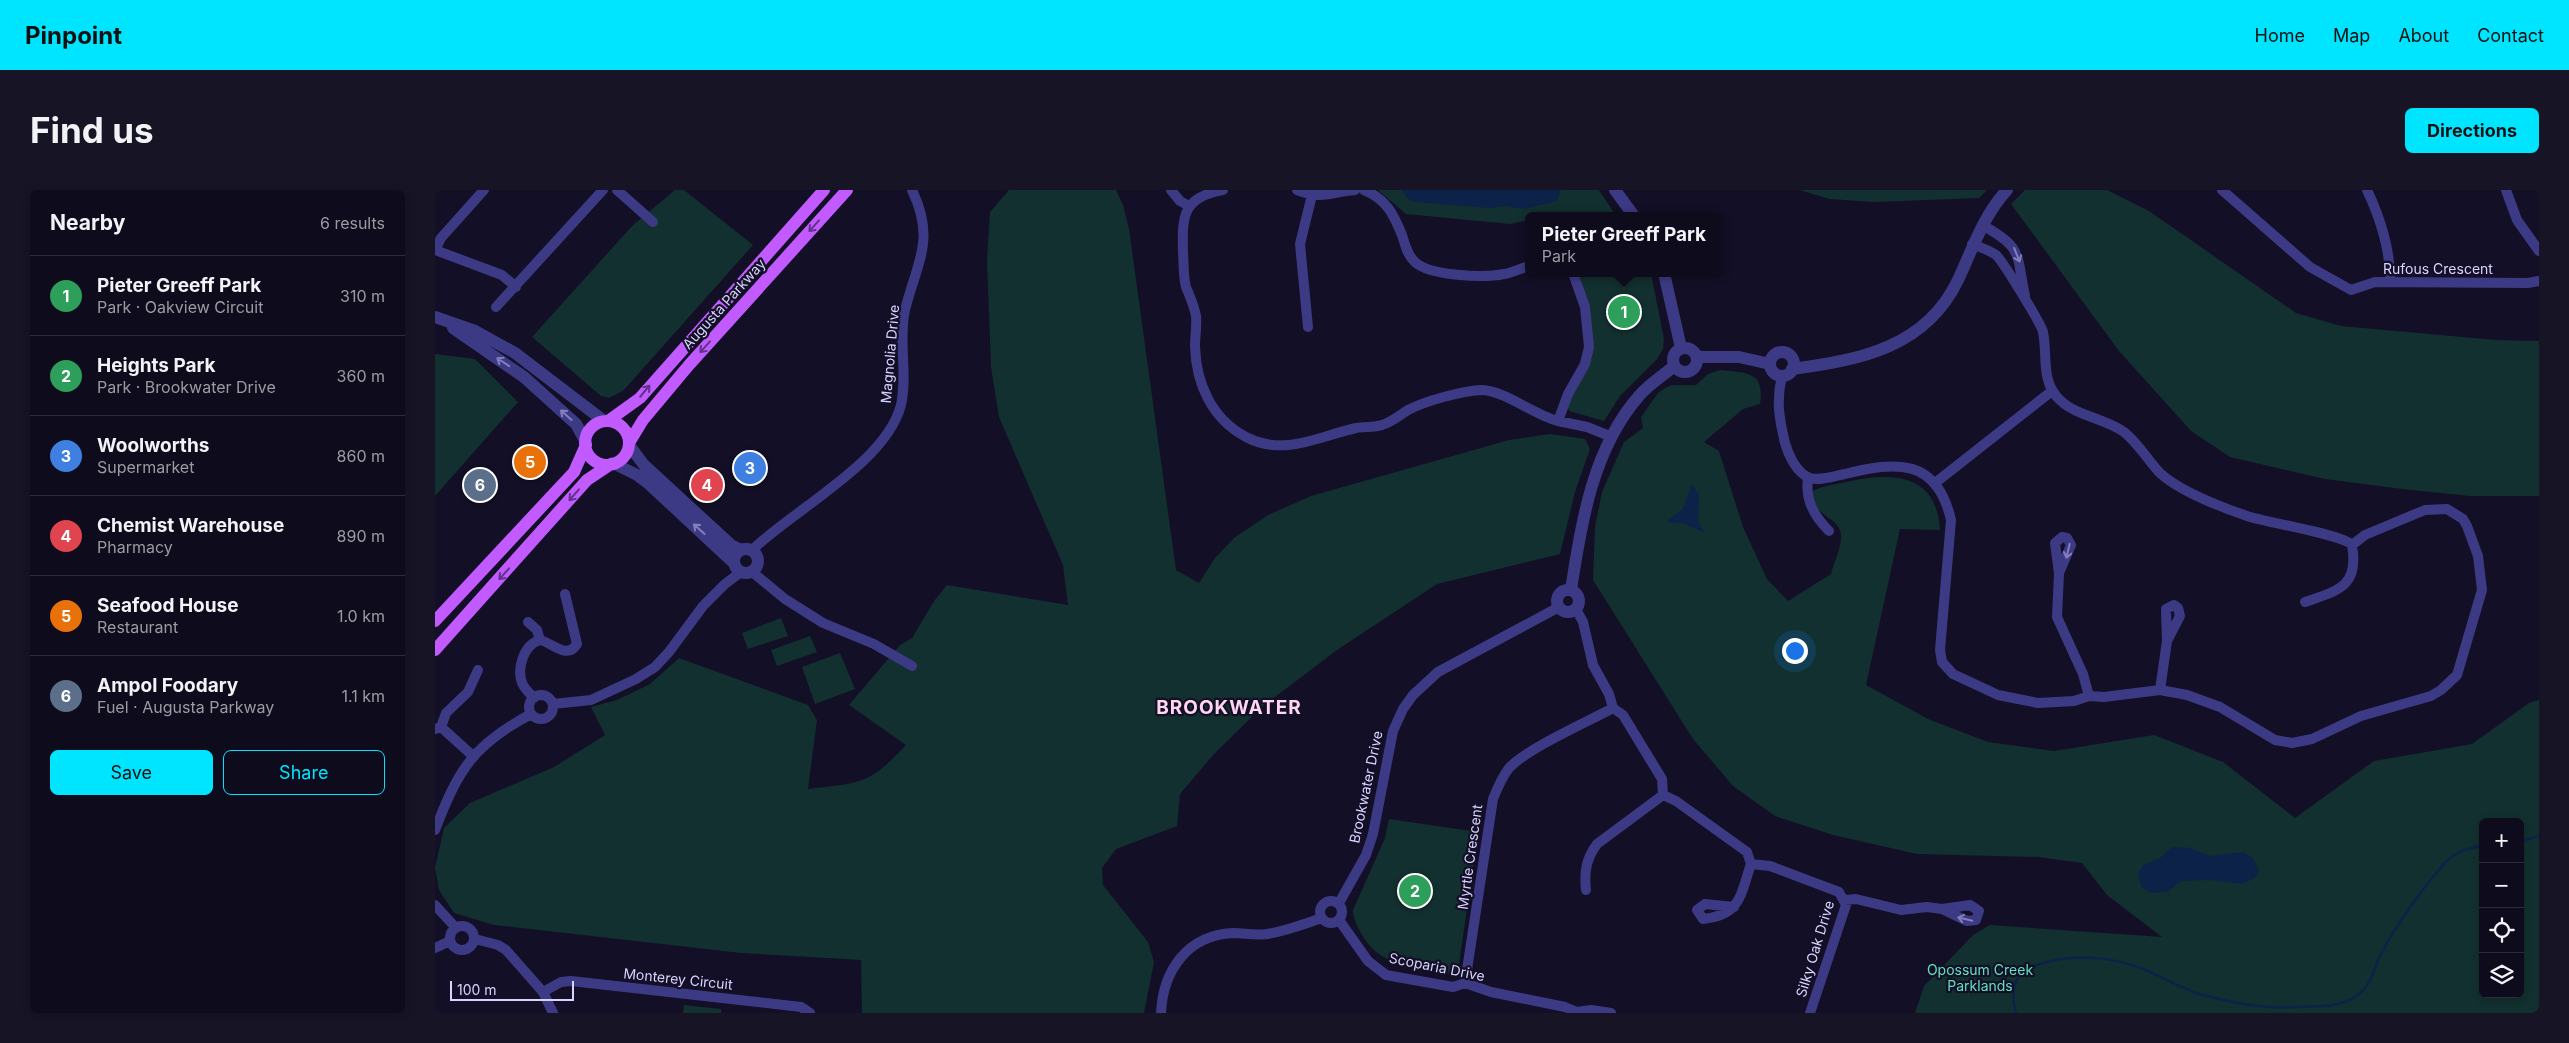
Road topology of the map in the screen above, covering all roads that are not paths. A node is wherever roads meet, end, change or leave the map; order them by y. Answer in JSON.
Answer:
{"nodes":[{"id":1,"x":484,"y":190,"type":"edge"},
{"id":2,"x":603,"y":190,"type":"edge"},
{"id":3,"x":617,"y":190,"type":"edge"},
{"id":4,"x":824,"y":190,"type":"edge"},
{"id":5,"x":847,"y":190,"type":"edge"},
{"id":6,"x":912,"y":190,"type":"edge"},
{"id":7,"x":1171,"y":190,"type":"edge"},
{"id":8,"x":1223,"y":190,"type":"edge"},
{"id":9,"x":1297,"y":190,"type":"edge"},
{"id":10,"x":1355,"y":190,"type":"edge"},
{"id":11,"x":1364,"y":190,"type":"edge"},
{"id":12,"x":1615,"y":190,"type":"edge"},
{"id":13,"x":2007,"y":190,"type":"edge"},
{"id":14,"x":2222,"y":190,"type":"edge"},
{"id":15,"x":2367,"y":190,"type":"edge"},
{"id":16,"x":2506,"y":190,"type":"edge"},
{"id":17,"x":1312,"y":195,"type":"junction"},
{"id":18,"x":1189,"y":206,"type":"junction"},
{"id":19,"x":1631,"y":212,"type":"edge"},
{"id":20,"x":653,"y":222,"type":"dead end"},
{"id":21,"x":1982,"y":225,"type":"junction"},
{"id":22,"x":1972,"y":244,"type":"junction"},
{"id":23,"x":435,"y":250,"type":"edge"},
{"id":24,"x":2539,"y":251,"type":"edge"},
{"id":25,"x":1525,"y":267,"type":"edge"},
{"id":26,"x":1574,"y":277,"type":"edge"},
{"id":27,"x":1665,"y":277,"type":"edge"},
{"id":28,"x":2539,"y":281,"type":"edge"},
{"id":29,"x":2390,"y":282,"type":"junction"},
{"id":30,"x":516,"y":286,"type":"junction"},
{"id":31,"x":2026,"y":302,"type":"junction"},
{"id":32,"x":497,"y":307,"type":"dead end"},
{"id":33,"x":435,"y":317,"type":"edge"},
{"id":34,"x":448,"y":323,"type":"junction"},
{"id":35,"x":1308,"y":327,"type":"dead end"},
{"id":36,"x":1681,"y":348,"type":"junction"},
{"id":37,"x":1697,"y":357,"type":"junction"},
{"id":38,"x":1770,"y":364,"type":"junction"},
{"id":39,"x":1674,"y":366,"type":"junction"},
{"id":40,"x":1787,"y":372,"type":"junction"},
{"id":41,"x":2052,"y":391,"type":"junction"},
{"id":42,"x":606,"y":421,"type":"junction"},
{"id":43,"x":1558,"y":421,"type":"junction"},
{"id":44,"x":1613,"y":437,"type":"junction"},
{"id":45,"x":586,"y":444,"type":"junction"},
{"id":46,"x":629,"y":444,"type":"junction"},
{"id":47,"x":612,"y":464,"type":"junction"},
{"id":48,"x":1808,"y":478,"type":"junction"},
{"id":49,"x":1935,"y":483,"type":"junction"},
{"id":50,"x":1829,"y":531,"type":"dead end"},
{"id":51,"x":2353,"y":544,"type":"junction"},
{"id":52,"x":746,"y":562,"type":"junction"},
{"id":53,"x":2059,"y":573,"type":"dead end"},
{"id":54,"x":1571,"y":590,"type":"junction"},
{"id":55,"x":565,"y":594,"type":"dead end"},
{"id":56,"x":2305,"y":602,"type":"dead end"},
{"id":57,"x":1559,"y":607,"type":"junction"},
{"id":58,"x":1576,"y":609,"type":"junction"},
{"id":59,"x":435,"y":621,"type":"edge"},
{"id":60,"x":528,"y":622,"type":"dead end"},
{"id":61,"x":540,"y":640,"type":"junction"},
{"id":62,"x":2167,"y":641,"type":"dead end"},
{"id":63,"x":435,"y":650,"type":"edge"},
{"id":64,"x":912,"y":666,"type":"dead end"},
{"id":65,"x":478,"y":670,"type":"dead end"},
{"id":66,"x":2160,"y":690,"type":"junction"},
{"id":67,"x":2089,"y":696,"type":"junction"},
{"id":68,"x":534,"y":698,"type":"junction"},
{"id":69,"x":553,"y":704,"type":"junction"},
{"id":70,"x":1613,"y":708,"type":"junction"},
{"id":71,"x":531,"y":714,"type":"junction"},
{"id":72,"x":438,"y":728,"type":"edge"},
{"id":73,"x":473,"y":756,"type":"junction"},
{"id":74,"x":1663,"y":795,"type":"junction"},
{"id":75,"x":435,"y":830,"type":"edge"},
{"id":76,"x":1751,"y":864,"type":"junction"},
{"id":77,"x":1586,"y":890,"type":"dead end"},
{"id":78,"x":1845,"y":900,"type":"junction"},
{"id":79,"x":1339,"y":903,"type":"junction"},
{"id":80,"x":435,"y":904,"type":"edge"},
{"id":81,"x":1734,"y":907,"type":"dead end"},
{"id":82,"x":1942,"y":909,"type":"dead end"},
{"id":83,"x":1322,"y":918,"type":"junction"},
{"id":84,"x":1339,"y":920,"type":"junction"},
{"id":85,"x":456,"y":928,"type":"junction"},
{"id":86,"x":475,"y":939,"type":"junction"},
{"id":87,"x":450,"y":941,"type":"junction"},
{"id":88,"x":435,"y":948,"type":"edge"},
{"id":89,"x":1465,"y":983,"type":"junction"},
{"id":90,"x":543,"y":992,"type":"junction"},
{"id":91,"x":1581,"y":1001,"type":"dead end"},
{"id":92,"x":1579,"y":1012,"type":"edge"},
{"id":93,"x":553,"y":1013,"type":"edge"},
{"id":94,"x":810,"y":1013,"type":"edge"},
{"id":95,"x":1161,"y":1013,"type":"edge"},
{"id":96,"x":1611,"y":1013,"type":"edge"},
{"id":97,"x":1810,"y":1013,"type":"edge"}],
"edges":[{"from":1,"to":23,"type":"street"},
{"from":2,"to":30,"type":"street"},
{"from":3,"to":20,"type":"street"},
{"from":42,"to":4,"type":"main road","name":"Augusta Parkway","one_way":true},
{"from":5,"to":46,"type":"main road","name":"Augusta Parkway","one_way":true},
{"from":6,"to":52,"type":"street","name":"Magnolia Drive"},
{"from":7,"to":18,"type":"street"},
{"from":8,"to":18,"type":"street"},
{"from":9,"to":17,"type":"street"},
{"from":10,"to":17,"type":"street"},
{"from":11,"to":25,"type":"street"},
{"from":12,"to":19,"type":"street"},
{"from":13,"to":21,"type":"street"},
{"from":14,"to":29,"type":"street","name":"Rufous Crescent"},
{"from":15,"to":29,"type":"street"},
{"from":16,"to":24,"type":"street"},
{"from":17,"to":35,"type":"street"},
{"from":18,"to":43,"type":"street"},
{"from":21,"to":22,"type":"street"},
{"from":21,"to":31,"type":"street","one_way":true},
{"from":22,"to":31,"type":"street"},
{"from":22,"to":40,"type":"street"},
{"from":23,"to":30,"type":"street"},
{"from":26,"to":43,"type":"street"},
{"from":27,"to":36,"type":"street"},
{"from":28,"to":29,"type":"street","name":"Rufous Crescent"},
{"from":30,"to":32,"type":"street"},
{"from":31,"to":41,"type":"street"},
{"from":33,"to":34,"type":"street"},
{"from":34,"to":42,"type":"street"},
{"from":45,"to":34,"type":"street","one_way":true},
{"from":36,"to":37,"type":"street"},
{"from":36,"to":39,"type":"street"},
{"from":37,"to":38,"type":"street"},
{"from":37,"to":39,"type":"street"},
{"from":38,"to":40,"type":"street"},
{"from":38,"to":40,"type":"street"},
{"from":39,"to":44,"type":"street"},
{"from":40,"to":48,"type":"street"},
{"from":41,"to":49,"type":"street"},
{"from":41,"to":51,"type":"street"},
{"from":42,"to":45,"type":"main road"},
{"from":42,"to":46,"type":"main road"},
{"from":43,"to":44,"type":"street"},
{"from":44,"to":54,"type":"street"},
{"from":45,"to":47,"type":"main road"},
{"from":45,"to":59,"type":"main road"},
{"from":46,"to":47,"type":"main road"},
{"from":46,"to":52,"type":"street"},
{"from":52,"to":47,"type":"street","one_way":true},
{"from":47,"to":63,"type":"main road","one_way":true},
{"from":48,"to":49,"type":"street"},
{"from":48,"to":50,"type":"street"},
{"from":49,"to":67,"type":"street"},
{"from":51,"to":56,"type":"street"},
{"from":51,"to":66,"type":"street"},
{"from":52,"to":64,"type":"street"},
{"from":52,"to":69,"type":"street","name":"Magnolia Drive"},
{"from":53,"to":67,"type":"street"},
{"from":54,"to":57,"type":"street"},
{"from":54,"to":58,"type":"street"},
{"from":55,"to":61,"type":"street"},
{"from":57,"to":58,"type":"street"},
{"from":57,"to":79,"type":"street","name":"Brookwater Drive"},
{"from":58,"to":70,"type":"street"},
{"from":60,"to":61,"type":"street"},
{"from":61,"to":68,"type":"street"},
{"from":62,"to":66,"type":"street"},
{"from":65,"to":72,"type":"street"},
{"from":66,"to":67,"type":"street"},
{"from":68,"to":69,"type":"street"},
{"from":68,"to":71,"type":"street"},
{"from":69,"to":71,"type":"street"},
{"from":70,"to":74,"type":"street"},
{"from":70,"to":89,"type":"street","name":"Myrtle Crescent"},
{"from":71,"to":73,"type":"street"},
{"from":72,"to":73,"type":"street"},
{"from":73,"to":75,"type":"street"},
{"from":74,"to":76,"type":"street"},
{"from":74,"to":77,"type":"street"},
{"from":76,"to":78,"type":"street","name":"Silky Oak Drive"},
{"from":76,"to":81,"type":"street"},
{"from":78,"to":82,"type":"street"},
{"from":78,"to":97,"type":"street","name":"Silky Oak Drive"},
{"from":79,"to":83,"type":"street","name":"Brookwater Drive"},
{"from":79,"to":84,"type":"street"},
{"from":80,"to":85,"type":"street"},
{"from":83,"to":84,"type":"street"},
{"from":83,"to":95,"type":"street"},
{"from":84,"to":89,"type":"street","name":"Scoparia Drive"},
{"from":85,"to":86,"type":"street"},
{"from":85,"to":87,"type":"street"},
{"from":86,"to":87,"type":"street"},
{"from":86,"to":90,"type":"street"},
{"from":87,"to":88,"type":"street"},
{"from":89,"to":92,"type":"street","name":"Scoparia Drive"},
{"from":90,"to":93,"type":"street"},
{"from":90,"to":94,"type":"street","name":"Monterey Circuit"},
{"from":91,"to":92,"type":"street"},
{"from":92,"to":96,"type":"street","name":"Scoparia Drive"}]}
